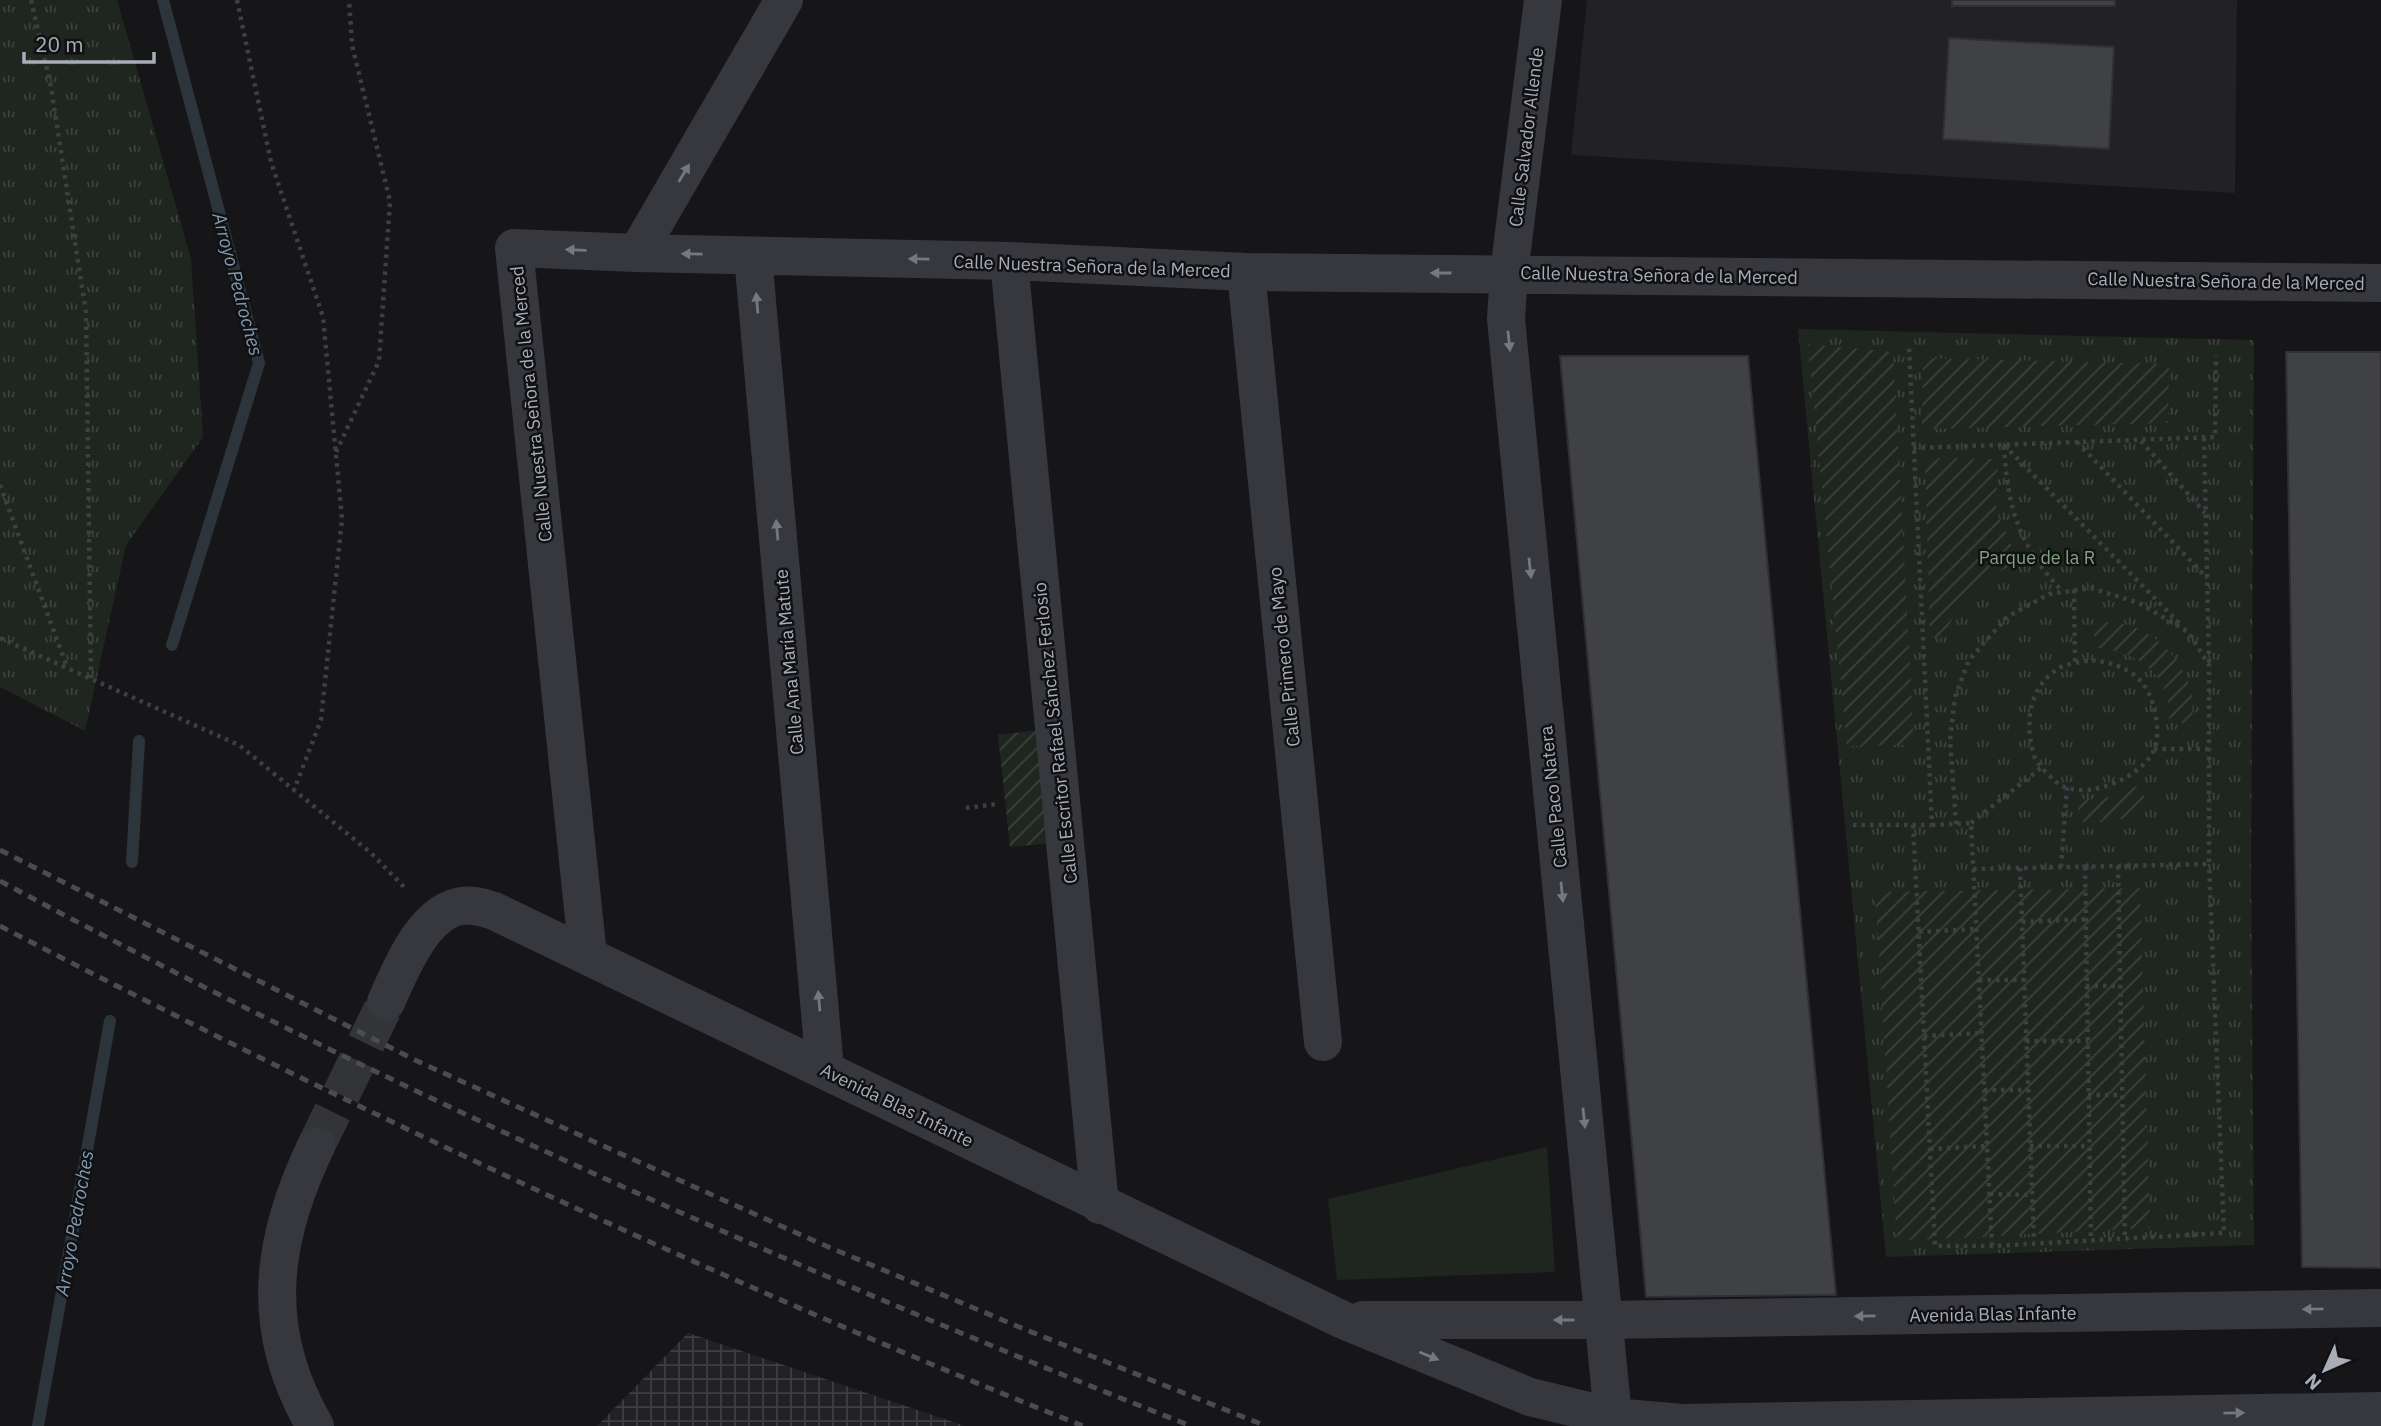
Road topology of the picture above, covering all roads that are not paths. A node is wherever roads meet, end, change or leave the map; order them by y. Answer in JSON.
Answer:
{"nodes":[{"id":1,"x":783,"y":0,"type":"edge"},
{"id":2,"x":1543,"y":0,"type":"edge"},
{"id":3,"x":637,"y":253,"type":"junction"},
{"id":4,"x":753,"y":256,"type":"junction"},
{"id":5,"x":1009,"y":261,"type":"junction"},
{"id":6,"x":1245,"y":272,"type":"junction"},
{"id":7,"x":1509,"y":273,"type":"junction"},
{"id":8,"x":2381,"y":283,"type":"edge"},
{"id":9,"x":588,"y":956,"type":"junction"},
{"id":10,"x":386,"y":1002,"type":"tunnel mouth"},
{"id":11,"x":1323,"y":1042,"type":"dead end"},
{"id":12,"x":825,"y":1069,"type":"junction"},
{"id":13,"x":316,"y":1146,"type":"tunnel mouth"},
{"id":14,"x":1101,"y":1205,"type":"junction"},
{"id":15,"x":2381,"y":1308,"type":"edge"},
{"id":16,"x":1343,"y":1320,"type":"junction"},
{"id":17,"x":1605,"y":1320,"type":"junction"},
{"id":18,"x":2381,"y":1411,"type":"edge"},
{"id":19,"x":1613,"y":1417,"type":"junction"},
{"id":20,"x":315,"y":1426,"type":"edge"}],
"edges":[{"from":3,"to":1,"type":"street","one_way":true},
{"from":2,"to":7,"type":"street","name":"Calle Salvador Allende"},
{"from":4,"to":3,"type":"street","name":"Calle Nuestra Señora de la Merced","one_way":true},
{"from":3,"to":9,"type":"street","name":"Calle Nuestra Señora de la Merced","one_way":true},
{"from":5,"to":4,"type":"street","name":"Calle Nuestra Señora de la Merced","one_way":true},
{"from":12,"to":4,"type":"street","name":"Calle Ana María Matute","one_way":true},
{"from":5,"to":6,"type":"street","name":"Calle Nuestra Señora de la Merced"},
{"from":5,"to":14,"type":"street","name":"Calle Escritor Rafael Sánchez Ferlosio"},
{"from":7,"to":6,"type":"street","name":"Calle Nuestra Señora de la Merced","one_way":true},
{"from":6,"to":11,"type":"street","name":"Calle Primero de Mayo"},
{"from":7,"to":8,"type":"street","name":"Calle Nuestra Señora de la Merced"},
{"from":7,"to":17,"type":"street","name":"Calle Paco Natera","one_way":true},
{"from":9,"to":10,"type":"street","name":"Avenida Blas Infante"},
{"from":9,"to":12,"type":"street","name":"Avenida Blas Infante"},
{"from":12,"to":14,"type":"street","name":"Avenida Blas Infante"},
{"from":13,"to":20,"type":"street"},
{"from":14,"to":16,"type":"street","name":"Avenida Blas Infante"},
{"from":15,"to":17,"type":"street","name":"Avenida Blas Infante","one_way":true},
{"from":17,"to":16,"type":"street","name":"Avenida Blas Infante","one_way":true},
{"from":16,"to":19,"type":"street","name":"Avenida Blas Infante","one_way":true},
{"from":17,"to":19,"type":"street"},
{"from":19,"to":18,"type":"street","name":"Avenida Blas Infante","one_way":true}]}
